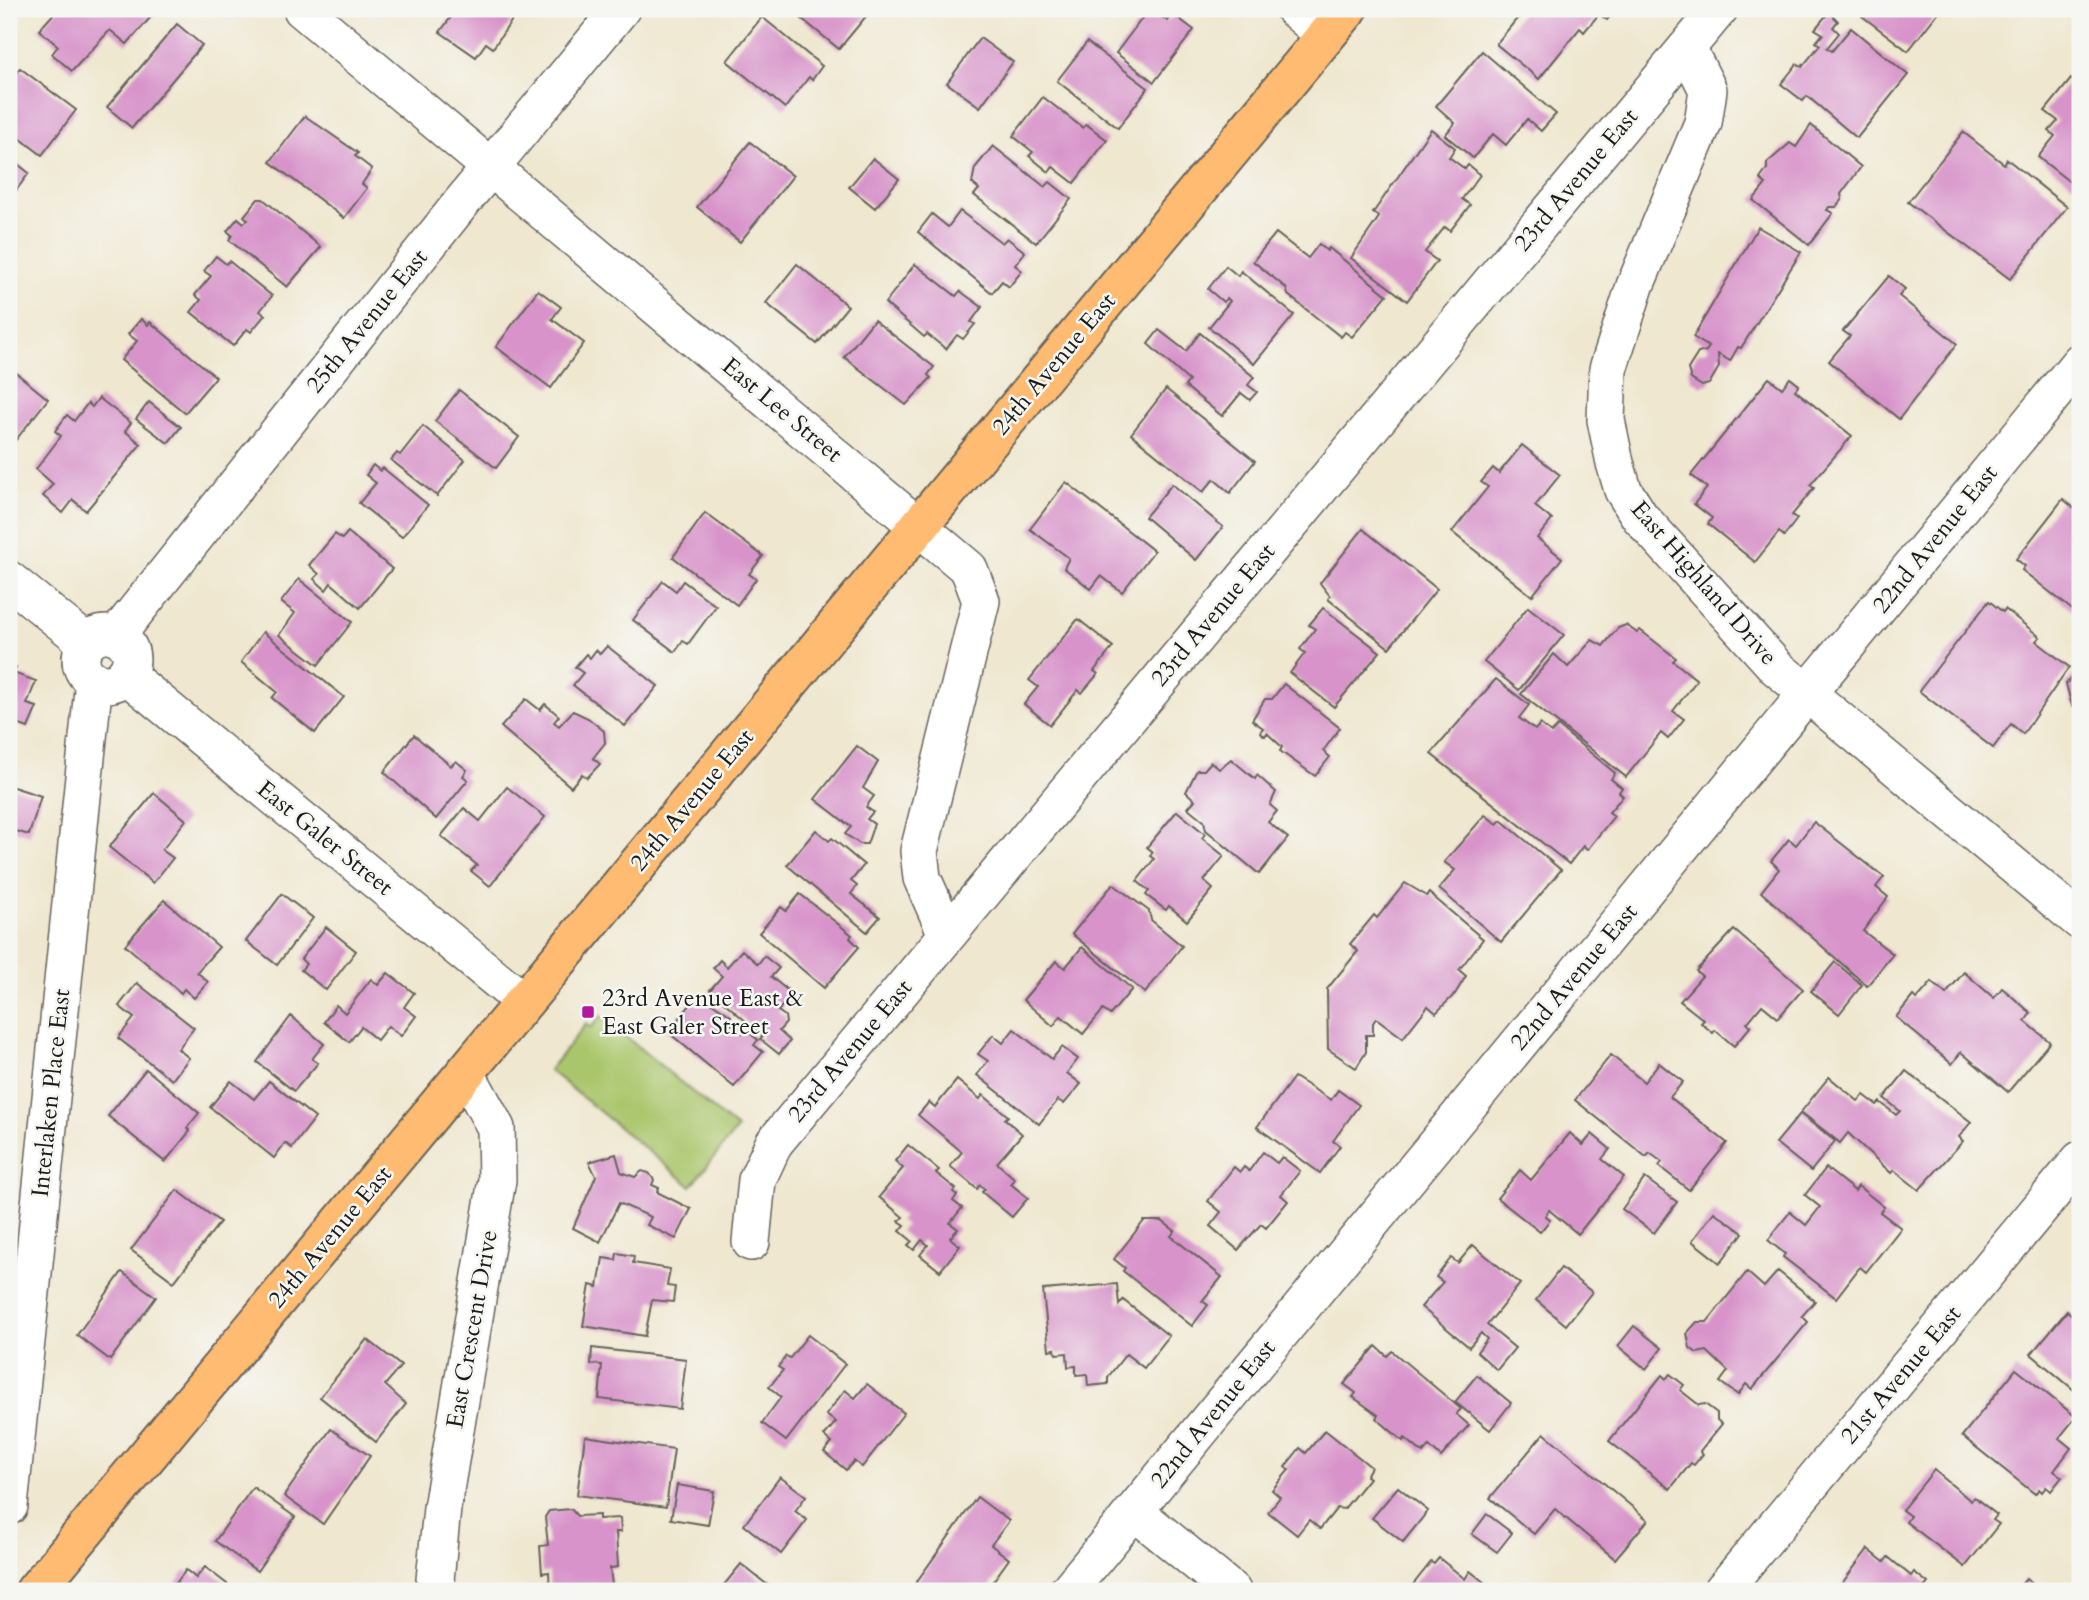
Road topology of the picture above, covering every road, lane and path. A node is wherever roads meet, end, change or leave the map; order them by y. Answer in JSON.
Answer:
{"nodes":[{"id":1,"x":302,"y":9,"type":"edge"},
{"id":2,"x":621,"y":9,"type":"edge"},
{"id":3,"x":1294,"y":9,"type":"edge"},
{"id":4,"x":1718,"y":9,"type":"edge"},
{"id":5,"x":1337,"y":22,"type":"edge"},
{"id":6,"x":1687,"y":48,"type":"junction"},
{"id":7,"x":490,"y":167,"type":"junction"},
{"id":8,"x":2080,"y":362,"type":"edge"},
{"id":9,"x":920,"y":525,"type":"junction"},
{"id":10,"x":9,"y":580,"type":"edge"},
{"id":11,"x":101,"y":640,"type":"junction"},
{"id":12,"x":110,"y":677,"type":"junction"},
{"id":13,"x":1807,"y":695,"type":"junction"},
{"id":14,"x":2080,"y":920,"type":"edge"},
{"id":15,"x":947,"y":934,"type":"junction"},
{"id":16,"x":524,"y":1002,"type":"junction"},
{"id":17,"x":466,"y":1073,"type":"junction"},
{"id":18,"x":2080,"y":1160,"type":"edge"},
{"id":19,"x":751,"y":1242,"type":"dead end"},
{"id":20,"x":9,"y":1506,"type":"edge"},
{"id":21,"x":1133,"y":1511,"type":"junction"},
{"id":22,"x":35,"y":1591,"type":"edge"},
{"id":23,"x":438,"y":1591,"type":"edge"},
{"id":24,"x":1068,"y":1591,"type":"edge"},
{"id":25,"x":1232,"y":1591,"type":"edge"},
{"id":26,"x":1722,"y":1591,"type":"edge"}],
"edges":[{"from":1,"to":7,"type":"street","name":"East Lee Street"},
{"from":2,"to":7,"type":"street","name":"25th Avenue East"},
{"from":3,"to":5,"type":"street"},
{"from":4,"to":6,"type":"street","name":"23rd Avenue East"},
{"from":5,"to":9,"type":"main road","name":"24th Avenue East"},
{"from":6,"to":13,"type":"street","name":"East Highland Drive"},
{"from":6,"to":15,"type":"street","name":"23rd Avenue East"},
{"from":7,"to":9,"type":"street","name":"East Lee Street"},
{"from":7,"to":11,"type":"street","name":"25th Avenue East"},
{"from":8,"to":13,"type":"street","name":"22nd Avenue East"},
{"from":9,"to":15,"type":"street","name":"East Lee Street"},
{"from":9,"to":16,"type":"main road","name":"24th Avenue East"},
{"from":10,"to":11,"type":"street"},
{"from":11,"to":12,"type":"street","name":"Interlaken Place East"},
{"from":12,"to":16,"type":"street","name":"East Galer Street"},
{"from":12,"to":20,"type":"street","name":"Interlaken Place East"},
{"from":13,"to":14,"type":"street","name":"East Highland Drive"},
{"from":13,"to":21,"type":"street","name":"22nd Avenue East"},
{"from":15,"to":19,"type":"street","name":"23rd Avenue East"},
{"from":16,"to":17,"type":"main road","name":"24th Avenue East"},
{"from":17,"to":22,"type":"main road","name":"24th Avenue East"},
{"from":17,"to":23,"type":"street","name":"East Crescent Drive"},
{"from":18,"to":26,"type":"street","name":"21st Avenue East"},
{"from":21,"to":24,"type":"street","name":"22nd Avenue East"},
{"from":21,"to":25,"type":"street"}]}
